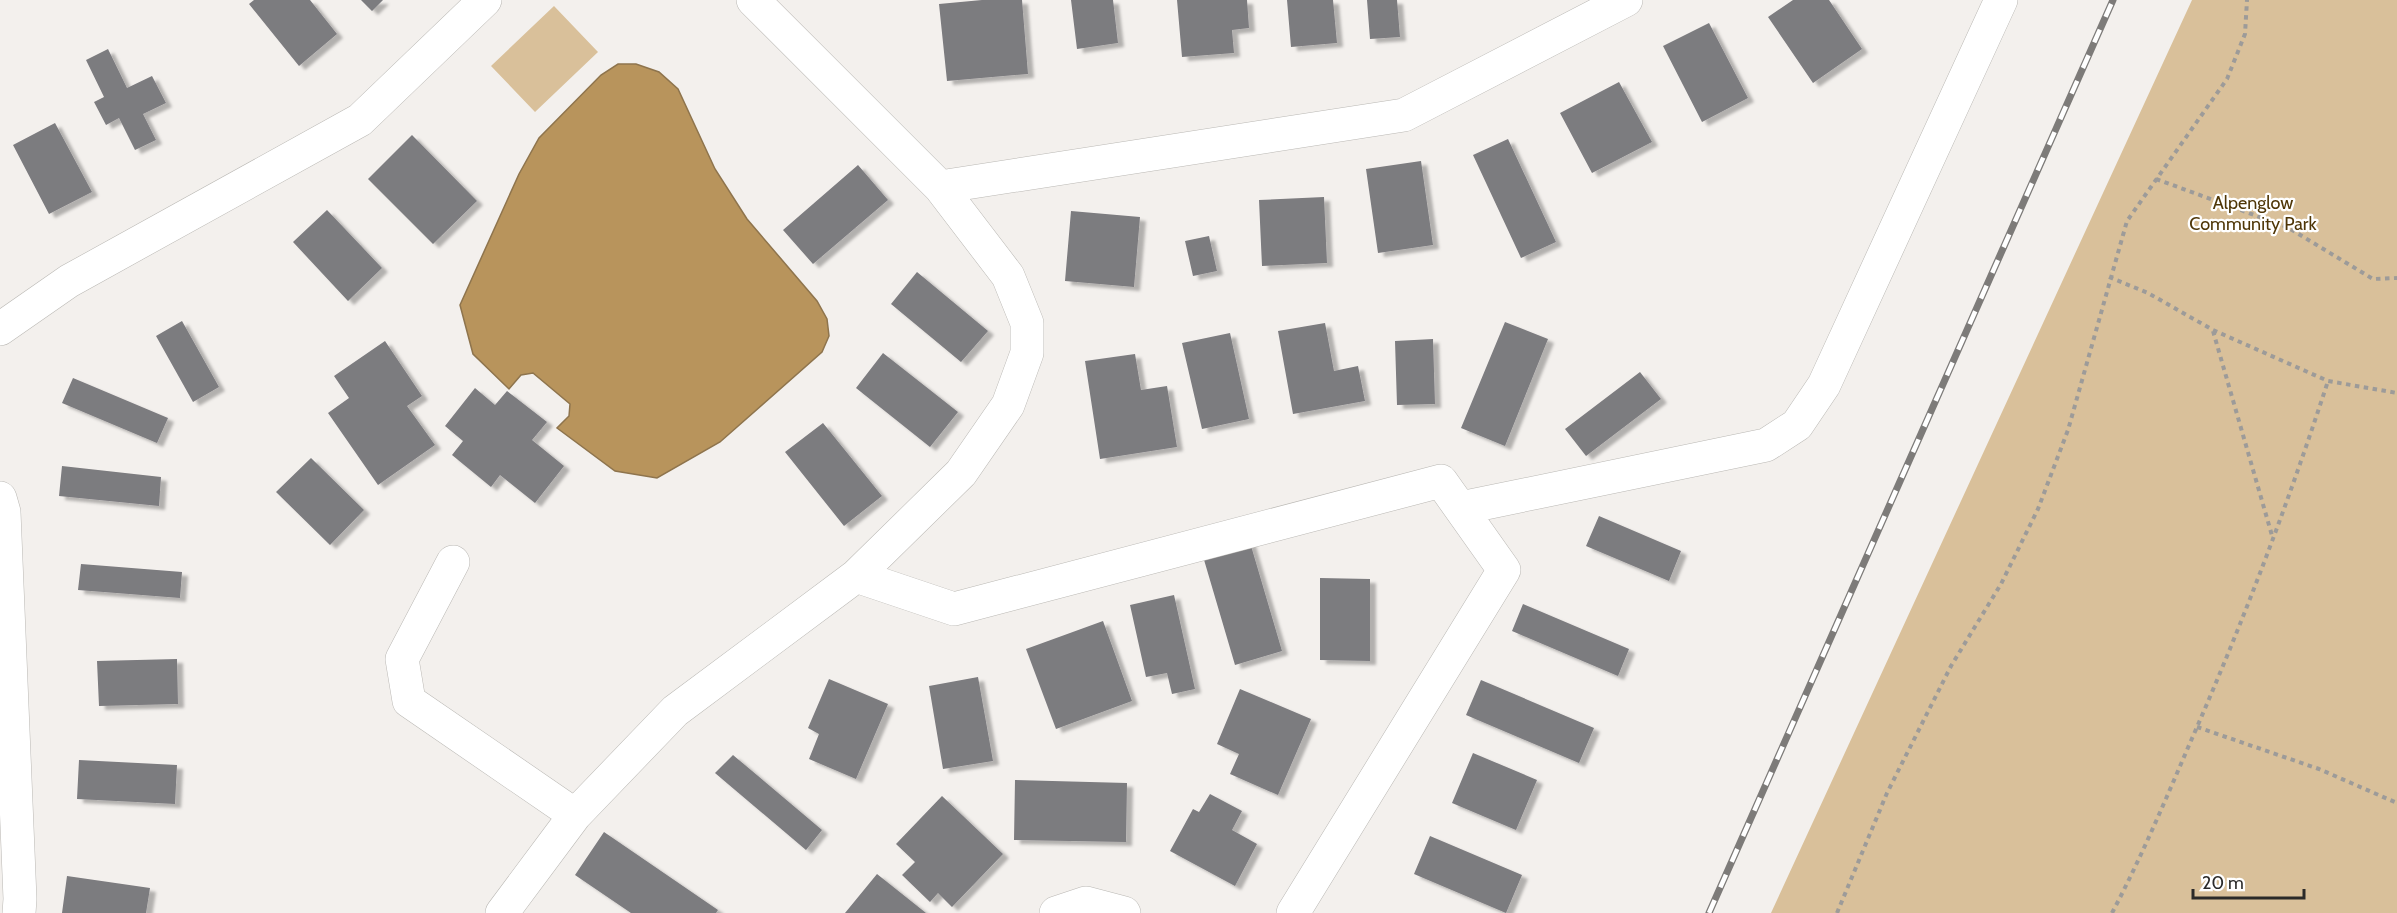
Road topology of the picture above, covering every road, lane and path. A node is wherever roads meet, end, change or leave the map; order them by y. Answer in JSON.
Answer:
{"nodes":[{"id":1,"x":485,"y":0,"type":"edge"},
{"id":2,"x":753,"y":0,"type":"edge"},
{"id":3,"x":1626,"y":0,"type":"edge"},
{"id":4,"x":2001,"y":0,"type":"edge"},
{"id":5,"x":2247,"y":0,"type":"edge"},
{"id":6,"x":2156,"y":179,"type":"junction"},
{"id":7,"x":940,"y":186,"type":"junction"},
{"id":8,"x":2109,"y":278,"type":"junction"},
{"id":9,"x":2397,"y":278,"type":"edge"},
{"id":10,"x":0,"y":329,"type":"edge"},
{"id":11,"x":2213,"y":330,"type":"junction"},
{"id":12,"x":2328,"y":381,"type":"junction"},
{"id":13,"x":2397,"y":393,"type":"edge"},
{"id":14,"x":0,"y":498,"type":"edge"},
{"id":15,"x":1461,"y":508,"type":"junction"},
{"id":16,"x":2273,"y":539,"type":"junction"},
{"id":17,"x":453,"y":562,"type":"dead end"},
{"id":18,"x":856,"y":576,"type":"junction"},
{"id":19,"x":4,"y":639,"type":"edge"},
{"id":20,"x":2198,"y":727,"type":"junction"},
{"id":21,"x":2397,"y":803,"type":"edge"},
{"id":22,"x":575,"y":815,"type":"junction"},
{"id":23,"x":19,"y":913,"type":"edge"},
{"id":24,"x":502,"y":913,"type":"edge"},
{"id":25,"x":1056,"y":913,"type":"edge"},
{"id":26,"x":1124,"y":913,"type":"edge"},
{"id":27,"x":1293,"y":913,"type":"edge"},
{"id":28,"x":1837,"y":913,"type":"edge"},
{"id":29,"x":2112,"y":913,"type":"edge"}],
"edges":[{"from":1,"to":10,"type":"lane"},
{"from":2,"to":7,"type":"lane"},
{"from":3,"to":7,"type":"lane"},
{"from":4,"to":15,"type":"lane"},
{"from":5,"to":6,"type":"path"},
{"from":6,"to":8,"type":"path"},
{"from":6,"to":9,"type":"path"},
{"from":7,"to":18,"type":"lane"},
{"from":8,"to":11,"type":"path"},
{"from":8,"to":28,"type":"path"},
{"from":11,"to":12,"type":"path"},
{"from":11,"to":16,"type":"path"},
{"from":12,"to":13,"type":"path"},
{"from":12,"to":16,"type":"path"},
{"from":14,"to":19,"type":"lane"},
{"from":15,"to":18,"type":"lane"},
{"from":15,"to":27,"type":"lane"},
{"from":16,"to":20,"type":"path"},
{"from":17,"to":22,"type":"lane"},
{"from":18,"to":22,"type":"lane"},
{"from":19,"to":23,"type":"lane"},
{"from":20,"to":21,"type":"path"},
{"from":20,"to":29,"type":"path"},
{"from":22,"to":24,"type":"lane"},
{"from":25,"to":26,"type":"lane"}]}
